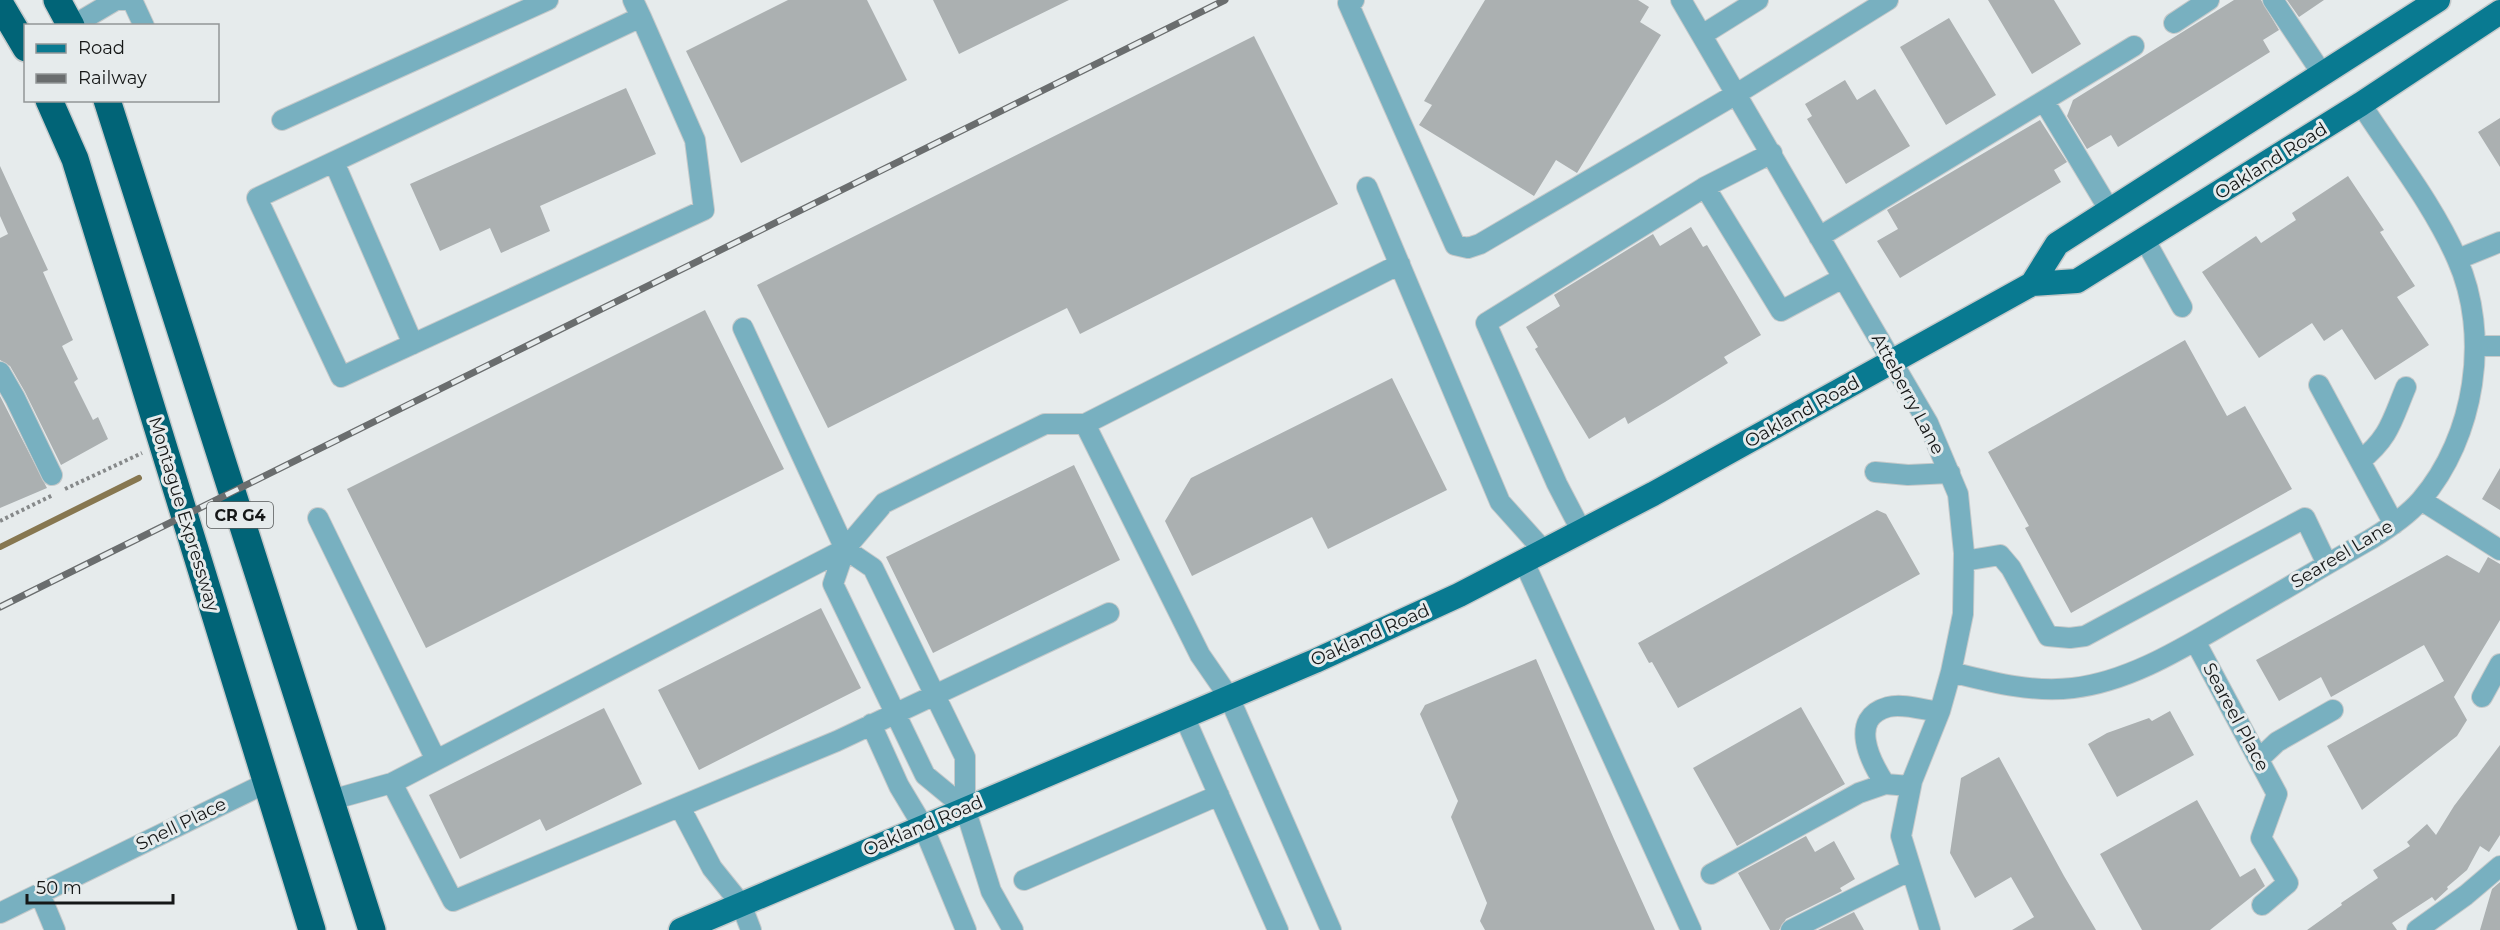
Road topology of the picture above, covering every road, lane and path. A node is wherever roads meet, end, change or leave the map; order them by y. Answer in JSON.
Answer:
{"nodes":[{"id":1,"x":57,"y":0,"type":"edge"},
{"id":2,"x":127,"y":0,"type":"edge"},
{"id":3,"x":132,"y":0,"type":"edge"},
{"id":4,"x":548,"y":0,"type":"edge"},
{"id":5,"x":1354,"y":0,"type":"edge"},
{"id":6,"x":1681,"y":0,"type":"edge"},
{"id":7,"x":1758,"y":0,"type":"edge"},
{"id":8,"x":1888,"y":0,"type":"edge"},
{"id":9,"x":2209,"y":0,"type":"edge"},
{"id":10,"x":2273,"y":0,"type":"edge"},
{"id":11,"x":2438,"y":0,"type":"edge"},
{"id":12,"x":0,"y":4,"type":"edge"},
{"id":13,"x":637,"y":8,"type":"edge"},
{"id":14,"x":2500,"y":12,"type":"edge"},
{"id":15,"x":2174,"y":23,"type":"dead end"},
{"id":16,"x":70,"y":24,"type":"edge"},
{"id":17,"x":74,"y":24,"type":"edge"},
{"id":18,"x":143,"y":24,"type":"edge"},
{"id":19,"x":1702,"y":35,"type":"junction"},
{"id":20,"x":24,"y":45,"type":"edge"},
{"id":21,"x":2134,"y":46,"type":"dead end"},
{"id":22,"x":2323,"y":75,"type":"junction"},
{"id":23,"x":1738,"y":93,"type":"junction"},
{"id":24,"x":2044,"y":101,"type":"junction"},
{"id":25,"x":50,"y":102,"type":"edge"},
{"id":26,"x":108,"y":102,"type":"edge"},
{"id":27,"x":2361,"y":104,"type":"junction"},
{"id":28,"x":282,"y":120,"type":"dead end"},
{"id":29,"x":1772,"y":153,"type":"junction"},
{"id":30,"x":334,"y":162,"type":"junction"},
{"id":31,"x":1705,"y":187,"type":"junction"},
{"id":32,"x":1367,"y":188,"type":"dead end"},
{"id":33,"x":2110,"y":211,"type":"junction"},
{"id":34,"x":1819,"y":237,"type":"junction"},
{"id":35,"x":2145,"y":240,"type":"junction"},
{"id":36,"x":2500,"y":242,"type":"edge"},
{"id":37,"x":2457,"y":259,"type":"junction"},
{"id":38,"x":1400,"y":264,"type":"junction"},
{"id":39,"x":1843,"y":278,"type":"junction"},
{"id":40,"x":2032,"y":284,"type":"junction"},
{"id":41,"x":2182,"y":307,"type":"dead end"},
{"id":42,"x":743,"y":328,"type":"dead end"},
{"id":43,"x":413,"y":344,"type":"junction"},
{"id":44,"x":2476,"y":346,"type":"junction"},
{"id":45,"x":2500,"y":346,"type":"edge"},
{"id":46,"x":1894,"y":362,"type":"junction"},
{"id":47,"x":0,"y":372,"type":"edge"},
{"id":48,"x":2319,"y":385,"type":"dead end"},
{"id":49,"x":2406,"y":387,"type":"dead end"},
{"id":50,"x":1085,"y":424,"type":"junction"},
{"id":51,"x":163,"y":445,"type":"junction"},
{"id":52,"x":2360,"y":461,"type":"junction"},
{"id":53,"x":1875,"y":472,"type":"dead end"},
{"id":54,"x":1950,"y":473,"type":"junction"},
{"id":55,"x":52,"y":475,"type":"dead end"},
{"id":56,"x":2421,"y":500,"type":"junction"},
{"id":57,"x":318,"y":518,"type":"dead end"},
{"id":58,"x":0,"y":521,"type":"edge"},
{"id":59,"x":2394,"y":524,"type":"junction"},
{"id":60,"x":1582,"y":532,"type":"junction"},
{"id":61,"x":845,"y":549,"type":"junction"},
{"id":62,"x":2500,"y":550,"type":"edge"},
{"id":63,"x":1534,"y":557,"type":"junction"},
{"id":64,"x":1964,"y":561,"type":"junction"},
{"id":65,"x":2327,"y":564,"type":"junction"},
{"id":66,"x":1109,"y":613,"type":"dead end"},
{"id":67,"x":2195,"y":641,"type":"junction"},
{"id":68,"x":2500,"y":664,"type":"edge"},
{"id":69,"x":1951,"y":672,"type":"junction"},
{"id":70,"x":935,"y":695,"type":"junction"},
{"id":71,"x":1229,"y":697,"type":"junction"},
{"id":72,"x":2482,"y":698,"type":"dead end"},
{"id":73,"x":2333,"y":710,"type":"dead end"},
{"id":74,"x":1939,"y":712,"type":"junction"},
{"id":75,"x":896,"y":714,"type":"junction"},
{"id":76,"x":1184,"y":716,"type":"junction"},
{"id":77,"x":871,"y":724,"type":"junction"},
{"id":78,"x":2259,"y":759,"type":"junction"},
{"id":79,"x":436,"y":760,"type":"junction"},
{"id":80,"x":266,"y":783,"type":"junction"},
{"id":81,"x":392,"y":783,"type":"junction"},
{"id":82,"x":1885,"y":784,"type":"junction"},
{"id":83,"x":1910,"y":786,"type":"junction"},
{"id":84,"x":1219,"y":795,"type":"junction"},
{"id":85,"x":331,"y":800,"type":"junction"},
{"id":86,"x":680,"y":807,"type":"junction"},
{"id":87,"x":965,"y":807,"type":"junction"},
{"id":88,"x":923,"y":826,"type":"junction"},
{"id":89,"x":2500,"y":866,"type":"edge"},
{"id":90,"x":1911,"y":870,"type":"junction"},
{"id":91,"x":1711,"y":874,"type":"dead end"},
{"id":92,"x":1024,"y":880,"type":"dead end"},
{"id":93,"x":40,"y":894,"type":"junction"},
{"id":94,"x":741,"y":904,"type":"junction"},
{"id":95,"x":2262,"y":905,"type":"dead end"},
{"id":96,"x":0,"y":913,"type":"edge"},
{"id":97,"x":372,"y":923,"type":"edge"},
{"id":98,"x":964,"y":929,"type":"edge"},
{"id":99,"x":55,"y":930,"type":"edge"},
{"id":100,"x":312,"y":930,"type":"edge"},
{"id":101,"x":681,"y":930,"type":"edge"},
{"id":102,"x":751,"y":930,"type":"edge"},
{"id":103,"x":1013,"y":930,"type":"edge"},
{"id":104,"x":1278,"y":930,"type":"edge"},
{"id":105,"x":1331,"y":930,"type":"edge"},
{"id":106,"x":1691,"y":930,"type":"edge"},
{"id":107,"x":1791,"y":930,"type":"edge"},
{"id":108,"x":1930,"y":930,"type":"edge"},
{"id":109,"x":2417,"y":930,"type":"edge"}],
"edges":[{"from":1,"to":16,"type":"highway"},
{"from":2,"to":17,"type":"street"},
{"from":3,"to":18,"type":"street"},
{"from":4,"to":28,"type":"street"},
{"from":5,"to":23,"type":"street"},
{"from":6,"to":19,"type":"street","name":"Atteberry Lane"},
{"from":7,"to":19,"type":"street"},
{"from":8,"to":23,"type":"street"},
{"from":9,"to":15,"type":"street"},
{"from":10,"to":22,"type":"street"},
{"from":11,"to":22,"type":"main road","name":"Oakland Road"},
{"from":12,"to":20,"type":"highway"},
{"from":13,"to":30,"type":"street"},
{"from":13,"to":43,"type":"street"},
{"from":14,"to":27,"type":"main road","name":"Oakland Road"},
{"from":19,"to":23,"type":"street","name":"Atteberry Lane"},
{"from":21,"to":24,"type":"street"},
{"from":22,"to":33,"type":"main road","name":"Oakland Road"},
{"from":23,"to":29,"type":"street","name":"Atteberry Lane"},
{"from":24,"to":33,"type":"street"},
{"from":24,"to":34,"type":"street"},
{"from":25,"to":51,"type":"highway","name":"Montague Expressway","number":"CR G4"},
{"from":26,"to":85,"type":"highway","number":"CR G4"},
{"from":27,"to":35,"type":"main road","name":"Oakland Road"},
{"from":27,"to":37,"type":"street","name":"Seareel Lane"},
{"from":29,"to":31,"type":"street"},
{"from":29,"to":34,"type":"street","name":"Atteberry Lane"},
{"from":30,"to":43,"type":"street"},
{"from":30,"to":43,"type":"street"},
{"from":31,"to":39,"type":"street"},
{"from":31,"to":60,"type":"street"},
{"from":32,"to":38,"type":"street"},
{"from":33,"to":40,"type":"main road","name":"Oakland Road"},
{"from":34,"to":39,"type":"street","name":"Atteberry Lane"},
{"from":35,"to":40,"type":"main road","name":"Oakland Road"},
{"from":35,"to":41,"type":"street"},
{"from":36,"to":37,"type":"street"},
{"from":37,"to":44,"type":"street","name":"Seareel Lane"},
{"from":38,"to":50,"type":"street"},
{"from":38,"to":63,"type":"street"},
{"from":39,"to":46,"type":"street","name":"Atteberry Lane"},
{"from":40,"to":46,"type":"main road","name":"Oakland Road"},
{"from":42,"to":61,"type":"street"},
{"from":44,"to":45,"type":"street"},
{"from":44,"to":56,"type":"street","name":"Seareel Lane"},
{"from":46,"to":54,"type":"street","name":"Atteberry Lane"},
{"from":46,"to":60,"type":"main road","name":"Oakland Road"},
{"from":47,"to":55,"type":"street"},
{"from":48,"to":52,"type":"street"},
{"from":49,"to":52,"type":"street"},
{"from":50,"to":61,"type":"street"},
{"from":50,"to":71,"type":"street"},
{"from":51,"to":58,"type":"path"},
{"from":51,"to":80,"type":"highway","name":"Montague Expressway","number":"CR G4"},
{"from":52,"to":59,"type":"street"},
{"from":53,"to":54,"type":"street"},
{"from":54,"to":64,"type":"street","name":"Atteberry Lane"},
{"from":56,"to":59,"type":"street","name":"Seareel Lane"},
{"from":56,"to":62,"type":"street"},
{"from":57,"to":79,"type":"street"},
{"from":59,"to":65,"type":"street","name":"Seareel Lane"},
{"from":60,"to":63,"type":"main road","name":"Oakland Road"},
{"from":61,"to":70,"type":"street"},
{"from":61,"to":75,"type":"street"},
{"from":61,"to":79,"type":"street"},
{"from":63,"to":71,"type":"main road","name":"Oakland Road"},
{"from":63,"to":106,"type":"street"},
{"from":64,"to":65,"type":"street"},
{"from":64,"to":69,"type":"street","name":"Atteberry Lane"},
{"from":65,"to":67,"type":"street","name":"Seareel Lane"},
{"from":66,"to":70,"type":"street"},
{"from":67,"to":69,"type":"street","name":"Seareel Lane"},
{"from":67,"to":78,"type":"street","name":"Seareel Place"},
{"from":68,"to":72,"type":"street"},
{"from":69,"to":74,"type":"street","name":"Atteberry Lane"},
{"from":70,"to":75,"type":"street"},
{"from":70,"to":87,"type":"street"},
{"from":71,"to":76,"type":"main road","name":"Oakland Road"},
{"from":71,"to":105,"type":"street"},
{"from":73,"to":78,"type":"street"},
{"from":74,"to":82,"type":"street"},
{"from":74,"to":83,"type":"street","name":"Atteberry Lane"},
{"from":75,"to":77,"type":"street"},
{"from":75,"to":87,"type":"street"},
{"from":76,"to":84,"type":"street"},
{"from":76,"to":87,"type":"main road","name":"Oakland Road"},
{"from":77,"to":86,"type":"street"},
{"from":77,"to":88,"type":"street"},
{"from":78,"to":95,"type":"street","name":"Seareel Place"},
{"from":79,"to":81,"type":"street"},
{"from":80,"to":93,"type":"street","name":"Snell Place"},
{"from":80,"to":100,"type":"highway","name":"Montague Expressway","number":"CR G4"},
{"from":81,"to":85,"type":"street"},
{"from":81,"to":86,"type":"street"},
{"from":82,"to":83,"type":"street"},
{"from":82,"to":91,"type":"street"},
{"from":83,"to":90,"type":"street","name":"Atteberry Lane"},
{"from":84,"to":92,"type":"street"},
{"from":84,"to":104,"type":"street"},
{"from":85,"to":97,"type":"highway","number":"CR G4"},
{"from":86,"to":94,"type":"street"},
{"from":87,"to":88,"type":"main road","name":"Oakland Road"},
{"from":87,"to":103,"type":"street"},
{"from":88,"to":94,"type":"main road","name":"Oakland Road"},
{"from":88,"to":98,"type":"street"},
{"from":89,"to":109,"type":"street"},
{"from":90,"to":107,"type":"street"},
{"from":90,"to":108,"type":"street","name":"Atteberry Lane"},
{"from":93,"to":96,"type":"street","name":"Snell Place"},
{"from":93,"to":99,"type":"street"},
{"from":94,"to":101,"type":"main road","name":"Oakland Road"},
{"from":94,"to":102,"type":"street"}]}
